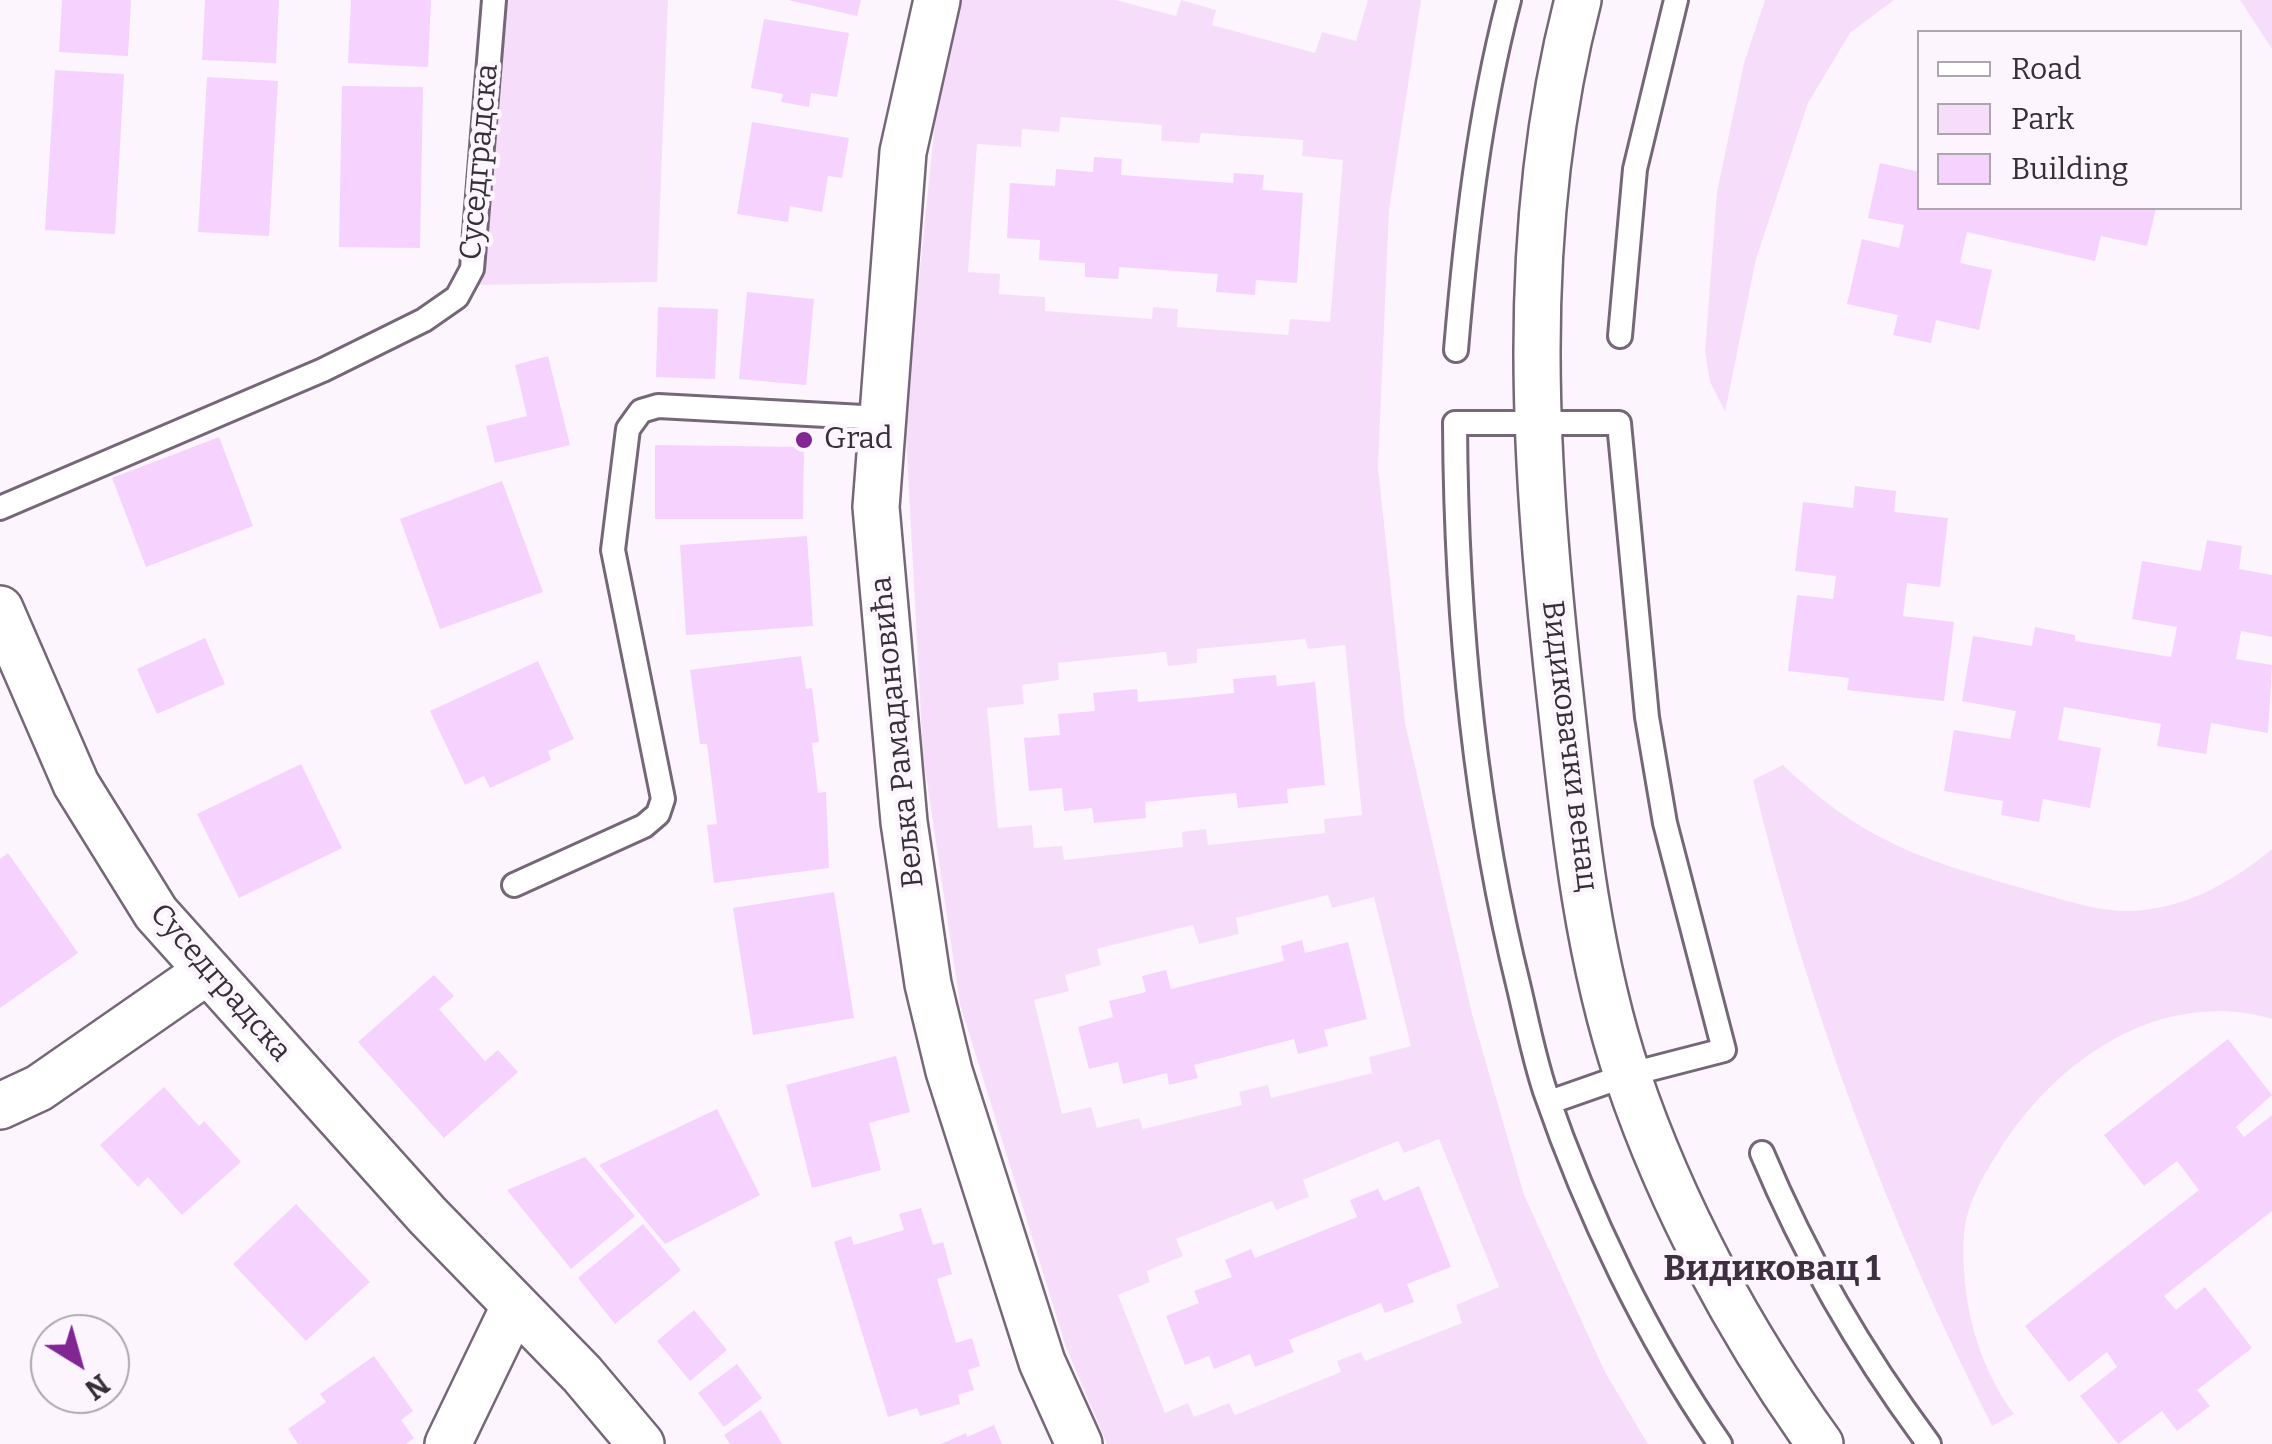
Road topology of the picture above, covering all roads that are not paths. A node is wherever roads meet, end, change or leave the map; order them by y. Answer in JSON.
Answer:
{"nodes":[{"id":1,"x":494,"y":0,"type":"edge"},
{"id":2,"x":937,"y":0,"type":"edge"},
{"id":3,"x":1510,"y":0,"type":"edge"},
{"id":4,"x":1578,"y":0,"type":"edge"},
{"id":5,"x":1676,"y":0,"type":"edge"},
{"id":6,"x":1620,"y":336,"type":"dead end"},
{"id":7,"x":1456,"y":350,"type":"dead end"},
{"id":8,"x":882,"y":418,"type":"junction"},
{"id":9,"x":1536,"y":424,"type":"junction"},
{"id":10,"x":0,"y":508,"type":"edge"},
{"id":11,"x":0,"y":609,"type":"edge"},
{"id":12,"x":514,"y":885,"type":"dead end"},
{"id":13,"x":206,"y":972,"type":"junction"},
{"id":14,"x":1627,"y":1074,"type":"junction"},
{"id":15,"x":1550,"y":1102,"type":"junction"},
{"id":16,"x":0,"y":1106,"type":"edge"},
{"id":17,"x":1762,"y":1153,"type":"dead end"},
{"id":18,"x":514,"y":1307,"type":"junction"},
{"id":19,"x":448,"y":1444,"type":"edge"},
{"id":20,"x":641,"y":1444,"type":"edge"},
{"id":21,"x":1079,"y":1444,"type":"edge"},
{"id":22,"x":1720,"y":1444,"type":"edge"},
{"id":23,"x":1820,"y":1444,"type":"edge"},
{"id":24,"x":1928,"y":1444,"type":"edge"}],
"edges":[{"from":1,"to":10,"type":"lane","name":"Суседградска"},
{"from":2,"to":8,"type":"street","name":"Вељка Рамадановића"},
{"from":3,"to":7,"type":"lane"},
{"from":4,"to":9,"type":"street","name":"Видиковачки венац"},
{"from":5,"to":6,"type":"lane"},
{"from":8,"to":12,"type":"lane"},
{"from":8,"to":21,"type":"street","name":"Вељка Рамадановића"},
{"from":9,"to":14,"type":"street","name":"Видиковачки венац"},
{"from":9,"to":14,"type":"lane"},
{"from":9,"to":15,"type":"lane"},
{"from":11,"to":13,"type":"street","name":"Суседградска"},
{"from":13,"to":16,"type":"street"},
{"from":13,"to":18,"type":"street","name":"Суседградска"},
{"from":14,"to":15,"type":"lane"},
{"from":14,"to":23,"type":"street","name":"Видиковачки венац"},
{"from":15,"to":22,"type":"lane"},
{"from":17,"to":24,"type":"lane"},
{"from":18,"to":19,"type":"street"},
{"from":18,"to":20,"type":"street","name":"Суседградска"}]}
